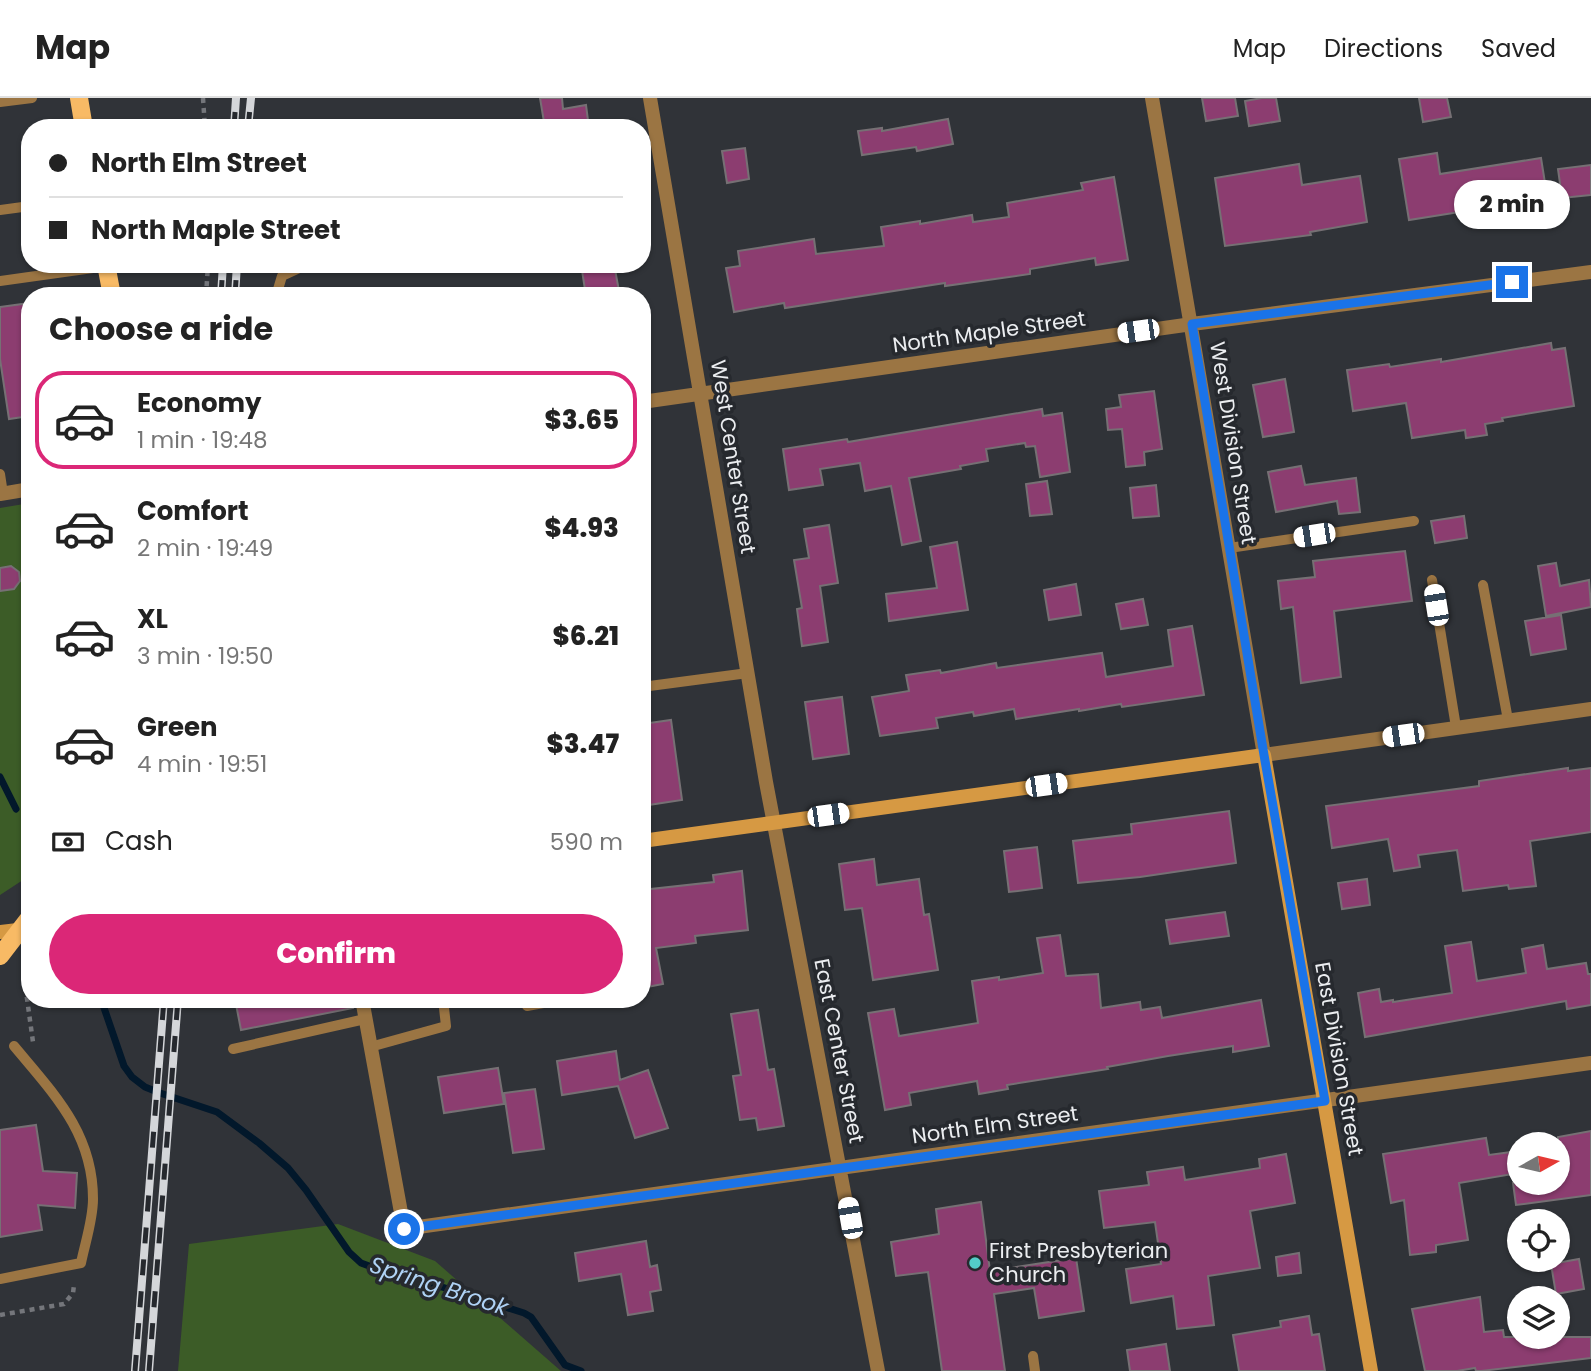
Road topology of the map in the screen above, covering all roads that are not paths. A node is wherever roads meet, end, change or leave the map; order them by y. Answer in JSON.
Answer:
{"nodes":[{"id":1,"x":32,"y":98,"type":"edge"},
{"id":2,"x":79,"y":98,"type":"edge"},
{"id":3,"x":650,"y":98,"type":"edge"},
{"id":4,"x":1152,"y":98,"type":"edge"},
{"id":5,"x":5,"y":100,"type":"edge"},
{"id":6,"x":82,"y":119,"type":"edge"},
{"id":7,"x":21,"y":207,"type":"edge"},
{"id":8,"x":0,"y":210,"type":"edge"},
{"id":9,"x":1591,"y":272,"type":"edge"},
{"id":10,"x":54,"y":273,"type":"edge"},
{"id":11,"x":288,"y":273,"type":"edge"},
{"id":12,"x":0,"y":281,"type":"edge"},
{"id":13,"x":279,"y":287,"type":"edge"},
{"id":14,"x":1192,"y":324,"type":"junction"},
{"id":15,"x":702,"y":394,"type":"junction"},
{"id":16,"x":651,"y":401,"type":"edge"},
{"id":17,"x":0,"y":474,"type":"edge"},
{"id":18,"x":21,"y":491,"type":"edge"},
{"id":19,"x":1,"y":494,"type":"edge"},
{"id":20,"x":1415,"y":521,"type":"dead end"},
{"id":21,"x":1229,"y":548,"type":"junction"},
{"id":22,"x":1432,"y":580,"type":"dead end"},
{"id":23,"x":1483,"y":586,"type":"dead end"},
{"id":24,"x":748,"y":673,"type":"junction"},
{"id":25,"x":651,"y":686,"type":"edge"},
{"id":26,"x":1591,"y":709,"type":"edge"},
{"id":27,"x":1508,"y":720,"type":"junction"},
{"id":28,"x":1456,"y":727,"type":"junction"},
{"id":29,"x":1264,"y":755,"type":"junction"},
{"id":30,"x":774,"y":823,"type":"junction"},
{"id":31,"x":651,"y":840,"type":"edge"},
{"id":32,"x":21,"y":927,"type":"edge"},
{"id":33,"x":0,"y":932,"type":"edge"},
{"id":34,"x":21,"y":932,"type":"edge"},
{"id":35,"x":0,"y":956,"type":"edge"},
{"id":36,"x":363,"y":1008,"type":"edge"},
{"id":37,"x":444,"y":1008,"type":"edge"},
{"id":38,"x":365,"y":1019,"type":"junction"},
{"id":39,"x":14,"y":1046,"type":"dead end"},
{"id":40,"x":370,"y":1047,"type":"junction"},
{"id":41,"x":233,"y":1049,"type":"dead end"},
{"id":42,"x":1591,"y":1063,"type":"edge"},
{"id":43,"x":1325,"y":1101,"type":"junction"},
{"id":44,"x":840,"y":1167,"type":"junction"},
{"id":45,"x":0,"y":1279,"type":"edge"},
{"id":46,"x":1033,"y":1356,"type":"dead end"},
{"id":47,"x":878,"y":1371,"type":"edge"},
{"id":48,"x":1035,"y":1371,"type":"edge"},
{"id":49,"x":1371,"y":1371,"type":"edge"}],
"edges":[{"from":1,"to":5,"type":"lane"},
{"from":2,"to":6,"type":"main road"},
{"from":3,"to":15,"type":"street","name":"West Center Street"},
{"from":4,"to":14,"type":"street","name":"West Division Street"},
{"from":7,"to":8,"type":"lane"},
{"from":9,"to":14,"type":"street","name":"North Maple Street"},
{"from":10,"to":12,"type":"lane"},
{"from":11,"to":13,"type":"lane"},
{"from":14,"to":15,"type":"street","name":"North Maple Street"},
{"from":14,"to":21,"type":"street","name":"West Division Street"},
{"from":15,"to":16,"type":"street","name":"North Maple Street"},
{"from":15,"to":24,"type":"street","name":"West Center Street"},
{"from":17,"to":19,"type":"lane"},
{"from":18,"to":19,"type":"street"},
{"from":20,"to":21,"type":"lane"},
{"from":21,"to":29,"type":"street","name":"West Division Street"},
{"from":22,"to":28,"type":"lane"},
{"from":23,"to":27,"type":"lane"},
{"from":24,"to":25,"type":"lane"},
{"from":24,"to":30,"type":"street","name":"West Center Street"},
{"from":26,"to":27,"type":"street"},
{"from":27,"to":28,"type":"street"},
{"from":28,"to":29,"type":"street"},
{"from":29,"to":30,"type":"street"},
{"from":29,"to":43,"type":"street","name":"East Division Street"},
{"from":30,"to":31,"type":"street"},
{"from":30,"to":44,"type":"street","name":"East Center Street"},
{"from":32,"to":33,"type":"street"},
{"from":34,"to":35,"type":"main road"},
{"from":36,"to":38,"type":"street"},
{"from":37,"to":40,"type":"lane"},
{"from":38,"to":40,"type":"street"},
{"from":38,"to":41,"type":"lane"},
{"from":39,"to":45,"type":"lane"},
{"from":40,"to":44,"type":"street","name":"North Elm Street"},
{"from":42,"to":43,"type":"street","name":"North Elm Street"},
{"from":43,"to":44,"type":"street","name":"North Elm Street"},
{"from":43,"to":49,"type":"street","name":"East Division Street"},
{"from":44,"to":47,"type":"street","name":"East Center Street"},
{"from":46,"to":48,"type":"lane"}]}
